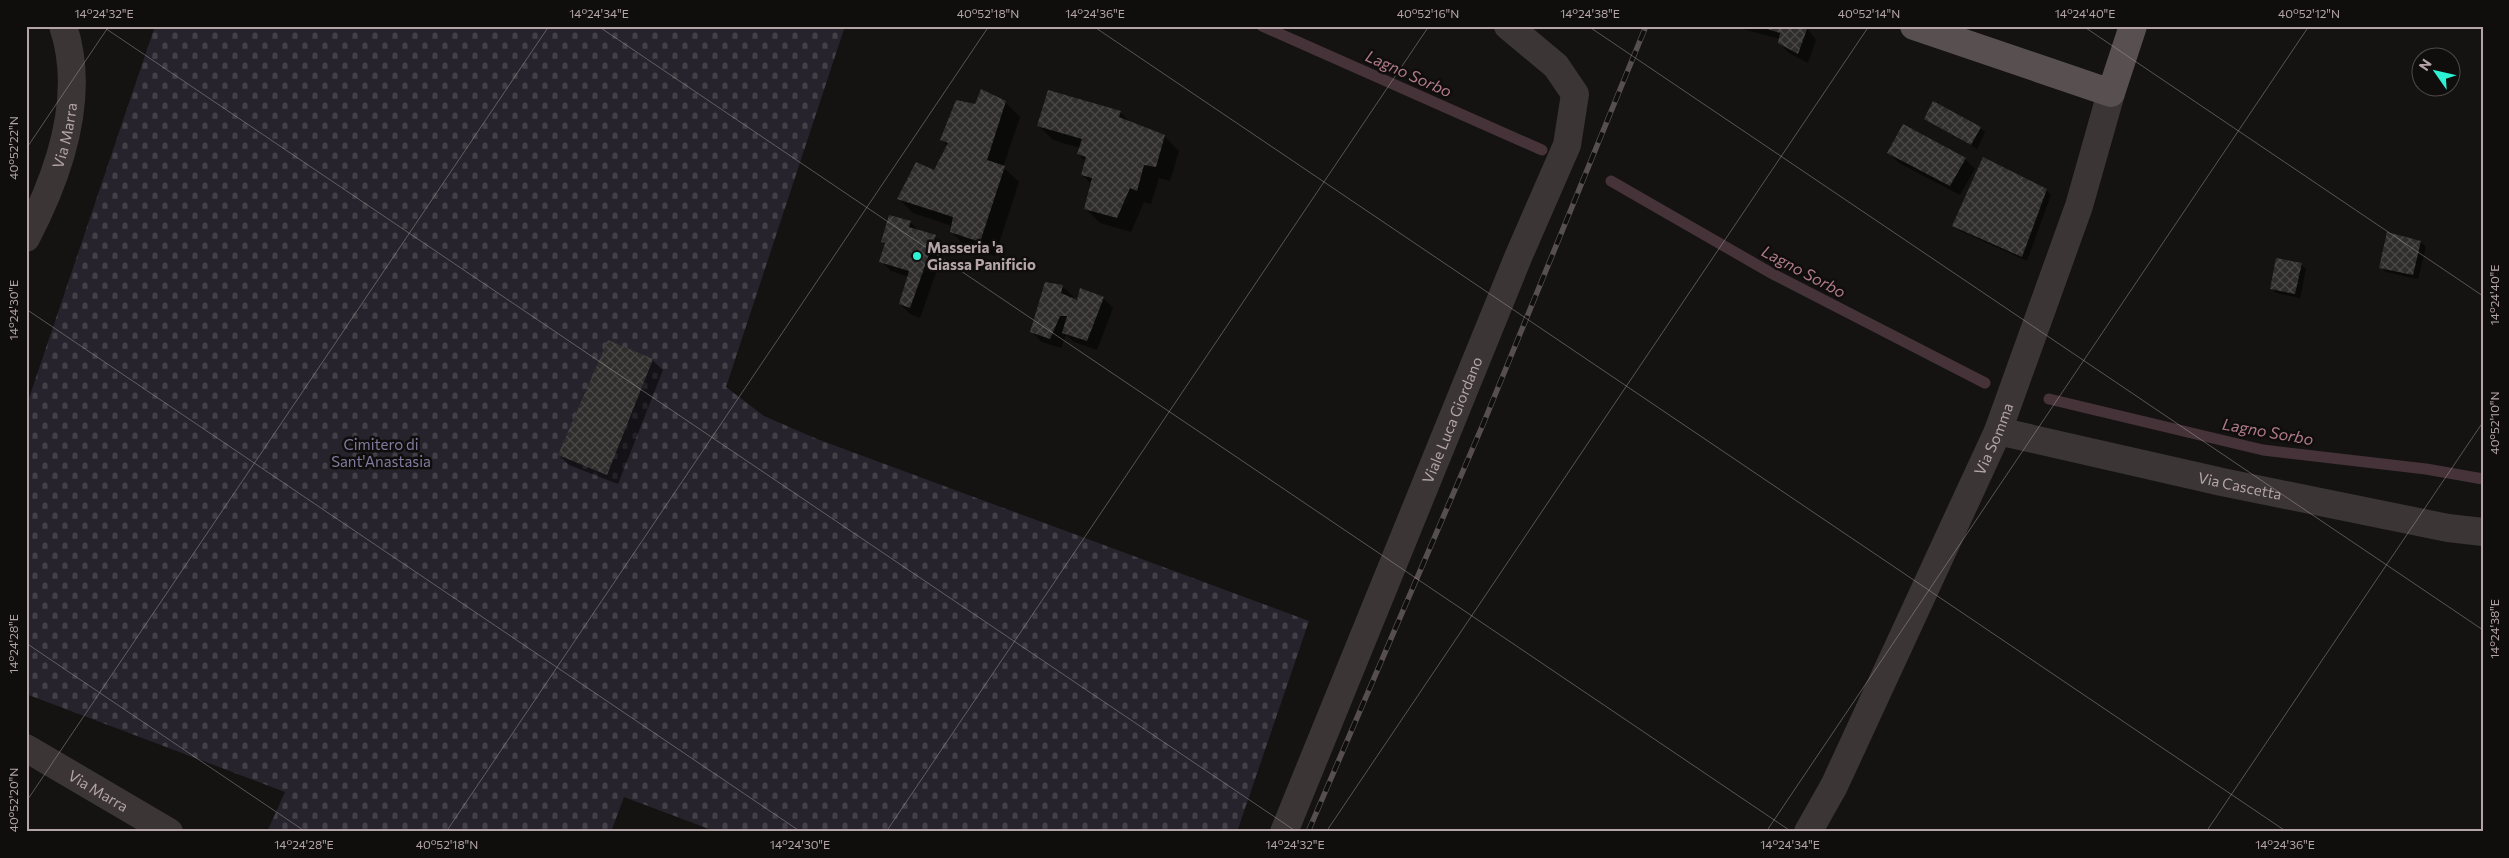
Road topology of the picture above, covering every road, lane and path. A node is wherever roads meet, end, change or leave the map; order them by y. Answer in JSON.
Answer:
{"nodes":[{"id":1,"x":63,"y":26,"type":"edge"},
{"id":2,"x":1508,"y":26,"type":"edge"},
{"id":3,"x":1914,"y":26,"type":"edge"},
{"id":4,"x":2133,"y":26,"type":"edge"},
{"id":5,"x":2112,"y":93,"type":"junction"},
{"id":6,"x":26,"y":238,"type":"edge"},
{"id":7,"x":1998,"y":431,"type":"junction"},
{"id":8,"x":2483,"y":532,"type":"edge"},
{"id":9,"x":26,"y":748,"type":"edge"},
{"id":10,"x":169,"y":832,"type":"edge"},
{"id":11,"x":1284,"y":832,"type":"edge"},
{"id":12,"x":1808,"y":832,"type":"edge"}],
"edges":[{"from":1,"to":6,"type":"street","name":"Via Marra"},
{"from":2,"to":11,"type":"street","name":"Viale Luca Giordano"},
{"from":3,"to":5,"type":"main road"},
{"from":4,"to":5,"type":"main road","name":"Via Somma"},
{"from":5,"to":7,"type":"street","name":"Via Somma"},
{"from":7,"to":8,"type":"street","name":"Via Cascetta"},
{"from":7,"to":12,"type":"street","name":"Via Somma"},
{"from":9,"to":10,"type":"street","name":"Via Marra"}]}
